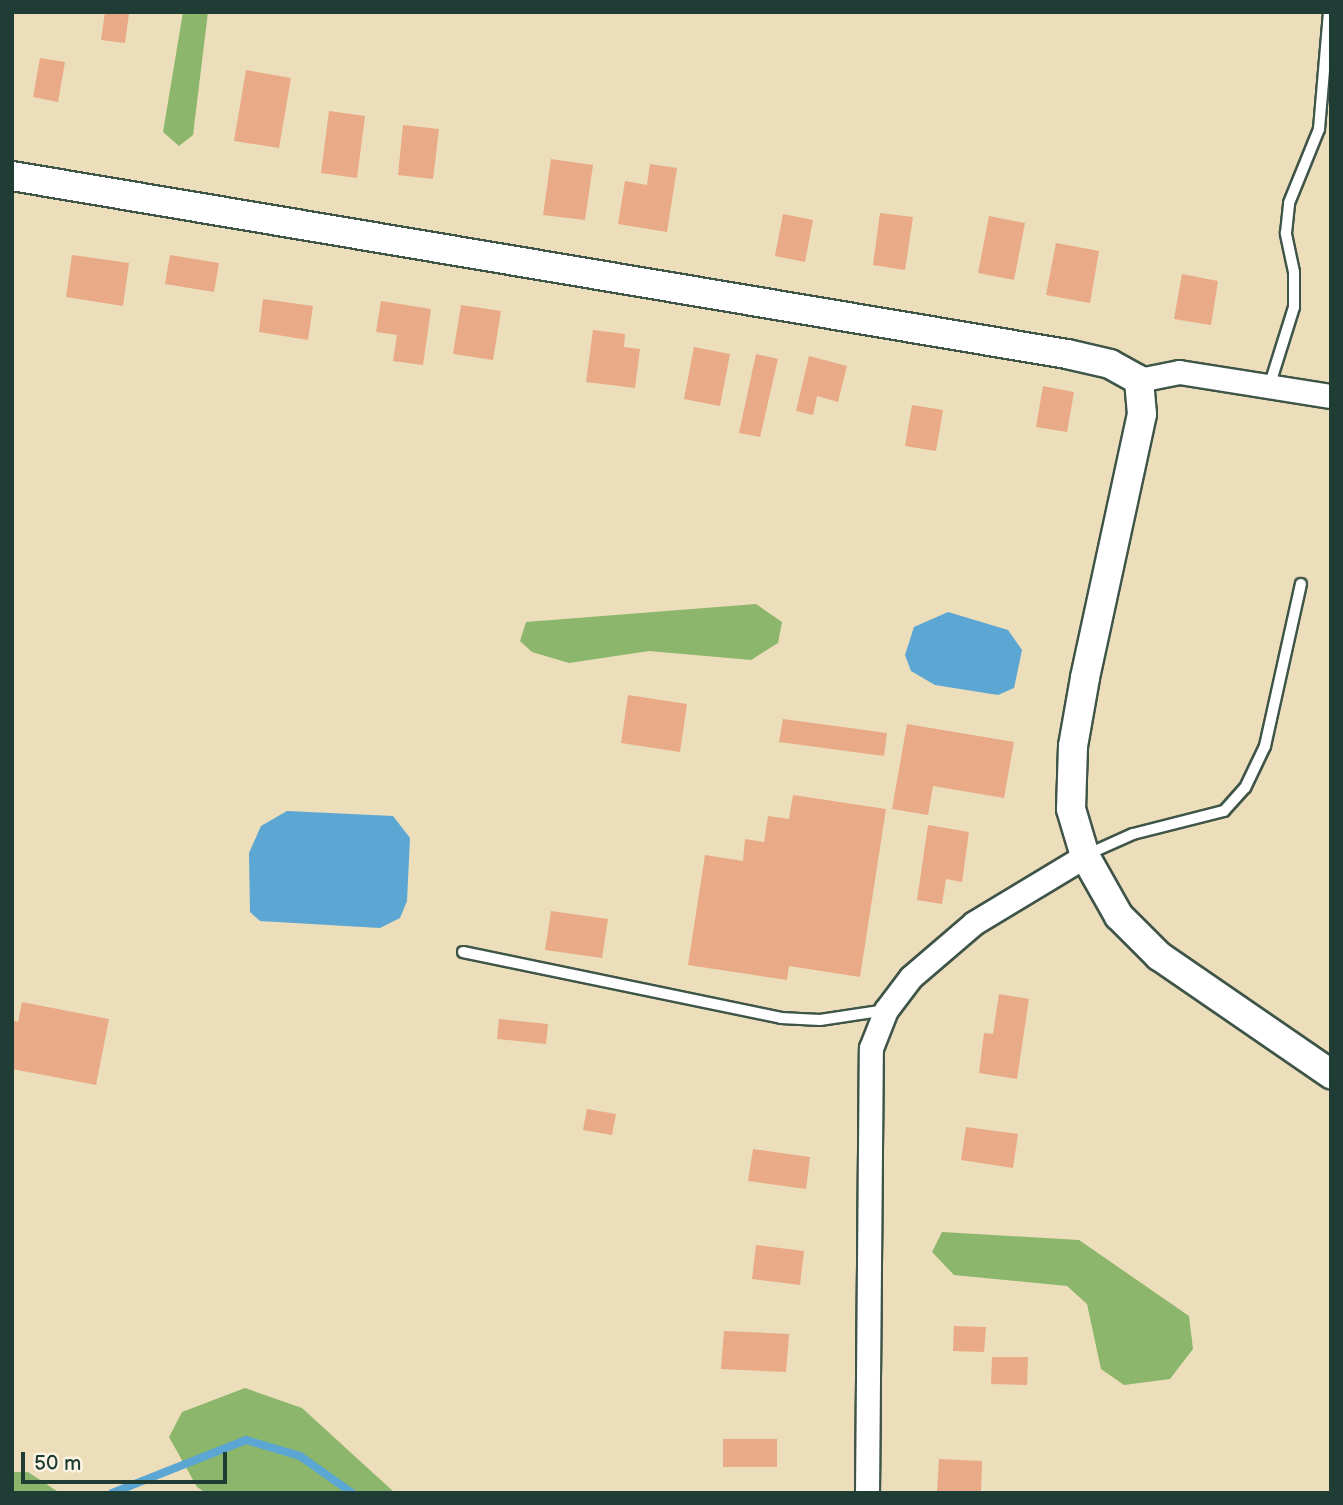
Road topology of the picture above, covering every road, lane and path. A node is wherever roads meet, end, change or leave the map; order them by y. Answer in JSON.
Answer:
{"nodes":[{"id":1,"x":1329,"y":12,"type":"edge"},
{"id":2,"x":12,"y":176,"type":"edge"},
{"id":3,"x":1139,"y":380,"type":"junction"},
{"id":4,"x":1269,"y":387,"type":"junction"},
{"id":5,"x":1331,"y":397,"type":"edge"},
{"id":6,"x":1301,"y":584,"type":"dead end"},
{"id":7,"x":1084,"y":856,"type":"junction"},
{"id":8,"x":463,"y":952,"type":"dead end"},
{"id":9,"x":886,"y":1010,"type":"junction"},
{"id":10,"x":1331,"y":1074,"type":"edge"},
{"id":11,"x":867,"y":1493,"type":"edge"}],
"edges":[{"from":1,"to":4,"type":"lane"},
{"from":2,"to":3,"type":"street"},
{"from":3,"to":4,"type":"street"},
{"from":3,"to":7,"type":"street"},
{"from":4,"to":5,"type":"street"},
{"from":6,"to":7,"type":"lane"},
{"from":7,"to":9,"type":"street"},
{"from":7,"to":10,"type":"street"},
{"from":8,"to":9,"type":"lane"},
{"from":9,"to":11,"type":"street"}]}
